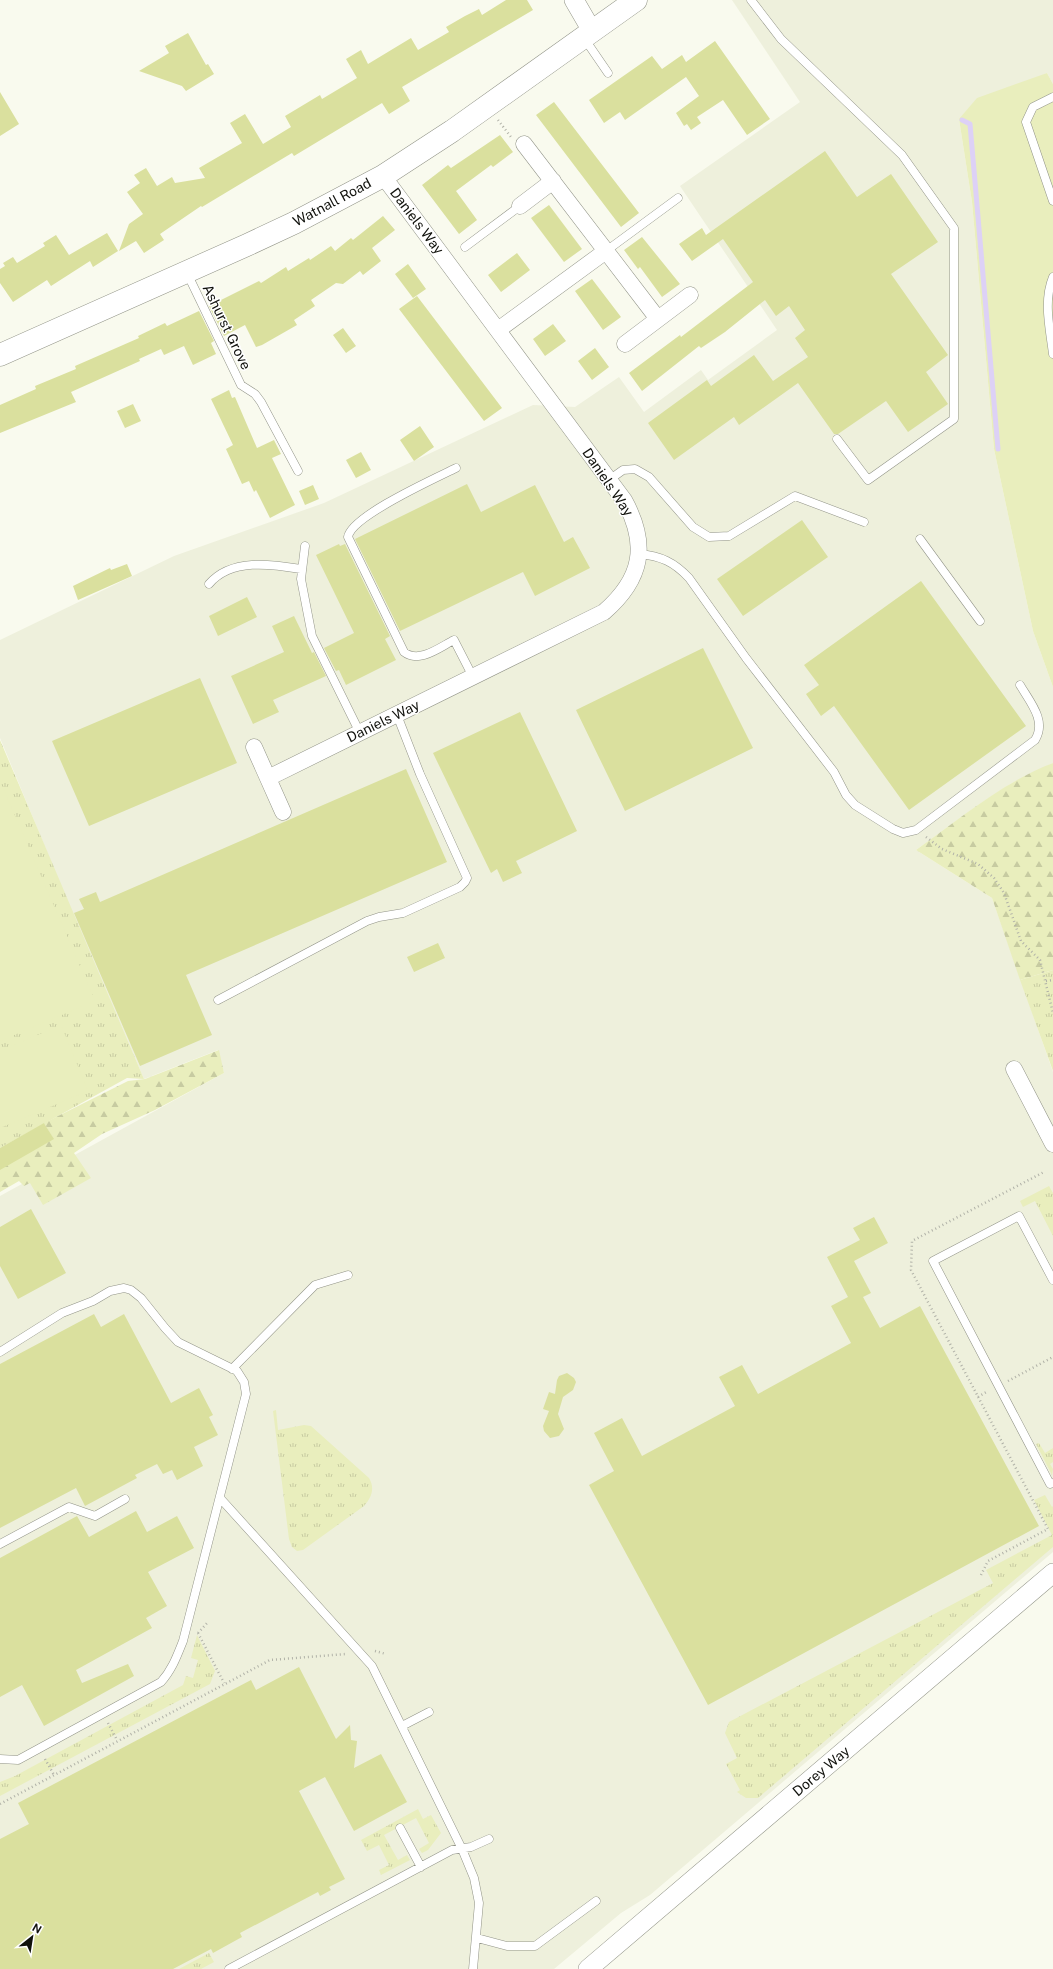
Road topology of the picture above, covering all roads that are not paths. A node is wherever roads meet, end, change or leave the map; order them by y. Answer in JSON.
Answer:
{"nodes":[{"id":1,"x":574,"y":0,"type":"edge"},
{"id":2,"x":636,"y":0,"type":"edge"},
{"id":3,"x":751,"y":0,"type":"edge"},
{"id":4,"x":588,"y":34,"type":"junction"},
{"id":5,"x":608,"y":72,"type":"dead end"},
{"id":6,"x":1053,"y":97,"type":"edge"},
{"id":7,"x":524,"y":144,"type":"road end"},
{"id":8,"x":383,"y":176,"type":"junction"},
{"id":9,"x":553,"y":181,"type":"junction"},
{"id":10,"x":678,"y":198,"type":"dead end"},
{"id":11,"x":1053,"y":200,"type":"edge"},
{"id":12,"x":520,"y":206,"type":"joint"},
{"id":13,"x":465,"y":247,"type":"dead end"},
{"id":14,"x":606,"y":251,"type":"junction"},
{"id":15,"x":187,"y":272,"type":"junction"},
{"id":16,"x":1053,"y":277,"type":"edge"},
{"id":17,"x":690,"y":295,"type":"dead end"},
{"id":18,"x":658,"y":319,"type":"junction"},
{"id":19,"x":498,"y":330,"type":"junction"},
{"id":20,"x":625,"y":344,"type":"dead end"},
{"id":21,"x":1053,"y":354,"type":"edge"},
{"id":22,"x":0,"y":355,"type":"edge"},
{"id":23,"x":837,"y":439,"type":"dead end"},
{"id":24,"x":456,"y":468,"type":"dead end"},
{"id":25,"x":298,"y":471,"type":"dead end"},
{"id":26,"x":609,"y":480,"type":"junction"},
{"id":27,"x":864,"y":522,"type":"dead end"},
{"id":28,"x":920,"y":539,"type":"dead end"},
{"id":29,"x":305,"y":546,"type":"dead end"},
{"id":30,"x":639,"y":554,"type":"junction"},
{"id":31,"x":301,"y":569,"type":"junction"},
{"id":32,"x":209,"y":584,"type":"dead end"},
{"id":33,"x":980,"y":621,"type":"dead end"},
{"id":34,"x":473,"y":677,"type":"junction"},
{"id":35,"x":1020,"y":685,"type":"dead end"},
{"id":36,"x":397,"y":714,"type":"junction"},
{"id":37,"x":360,"y":733,"type":"junction"},
{"id":38,"x":254,"y":748,"type":"dead end"},
{"id":39,"x":268,"y":778,"type":"junction"},
{"id":40,"x":283,"y":812,"type":"dead end"},
{"id":41,"x":218,"y":1000,"type":"dead end"},
{"id":42,"x":1014,"y":1069,"type":"dead end"},
{"id":43,"x":1053,"y":1144,"type":"edge"},
{"id":44,"x":348,"y":1275,"type":"dead end"},
{"id":45,"x":1053,"y":1280,"type":"edge"},
{"id":46,"x":0,"y":1352,"type":"edge"},
{"id":47,"x":232,"y":1369,"type":"junction"},
{"id":48,"x":1053,"y":1483,"type":"edge"},
{"id":49,"x":220,"y":1498,"type":"junction"},
{"id":50,"x":125,"y":1499,"type":"dead end"},
{"id":51,"x":0,"y":1544,"type":"edge"},
{"id":52,"x":1053,"y":1573,"type":"edge"},
{"id":53,"x":429,"y":1712,"type":"dead end"},
{"id":54,"x":402,"y":1726,"type":"junction"},
{"id":55,"x":0,"y":1759,"type":"edge"},
{"id":56,"x":400,"y":1828,"type":"dead end"},
{"id":57,"x":489,"y":1839,"type":"dead end"},
{"id":58,"x":462,"y":1849,"type":"junction"},
{"id":59,"x":421,"y":1867,"type":"junction"},
{"id":60,"x":596,"y":1901,"type":"dead end"},
{"id":61,"x":476,"y":1938,"type":"junction"},
{"id":62,"x":229,"y":1969,"type":"edge"},
{"id":63,"x":473,"y":1969,"type":"edge"},
{"id":64,"x":588,"y":1969,"type":"edge"}],
"edges":[{"from":1,"to":4,"type":"street"},
{"from":2,"to":4,"type":"main road","name":"Watnall Road"},
{"from":3,"to":23,"type":"lane"},
{"from":4,"to":5,"type":"lane"},
{"from":4,"to":8,"type":"main road","name":"Watnall Road"},
{"from":6,"to":11,"type":"lane"},
{"from":7,"to":9,"type":"street"},
{"from":8,"to":15,"type":"main road","name":"Watnall Road"},
{"from":8,"to":19,"type":"street","name":"Daniels Way"},
{"from":9,"to":12,"type":"street"},
{"from":9,"to":14,"type":"street"},
{"from":10,"to":14,"type":"lane"},
{"from":12,"to":13,"type":"lane"},
{"from":14,"to":18,"type":"street"},
{"from":14,"to":19,"type":"street"},
{"from":15,"to":22,"type":"main road","name":"Watnall Road"},
{"from":15,"to":25,"type":"lane","name":"Ashurst Grove"},
{"from":16,"to":21,"type":"lane"},
{"from":17,"to":18,"type":"street"},
{"from":18,"to":20,"type":"street"},
{"from":19,"to":26,"type":"street","name":"Daniels Way"},
{"from":24,"to":34,"type":"lane"},
{"from":26,"to":27,"type":"lane"},
{"from":26,"to":30,"type":"street","name":"Daniels Way"},
{"from":28,"to":33,"type":"lane"},
{"from":29,"to":31,"type":"lane"},
{"from":30,"to":34,"type":"street","name":"Daniels Way"},
{"from":30,"to":35,"type":"lane"},
{"from":31,"to":32,"type":"lane"},
{"from":31,"to":37,"type":"lane"},
{"from":34,"to":36,"type":"street","name":"Daniels Way"},
{"from":36,"to":37,"type":"street","name":"Daniels Way"},
{"from":36,"to":41,"type":"lane"},
{"from":37,"to":39,"type":"street","name":"Daniels Way"},
{"from":38,"to":39,"type":"street"},
{"from":39,"to":40,"type":"street"},
{"from":42,"to":43,"type":"street"},
{"from":44,"to":47,"type":"lane"},
{"from":45,"to":48,"type":"lane"},
{"from":46,"to":47,"type":"lane"},
{"from":47,"to":49,"type":"lane"},
{"from":49,"to":54,"type":"lane"},
{"from":49,"to":55,"type":"lane"},
{"from":50,"to":51,"type":"lane"},
{"from":52,"to":64,"type":"street","name":"Dorey Way"},
{"from":53,"to":54,"type":"lane"},
{"from":54,"to":58,"type":"lane"},
{"from":56,"to":59,"type":"lane"},
{"from":57,"to":58,"type":"lane"},
{"from":58,"to":59,"type":"lane"},
{"from":58,"to":61,"type":"lane"},
{"from":59,"to":62,"type":"lane"},
{"from":60,"to":61,"type":"lane"},
{"from":61,"to":63,"type":"lane"}]}
